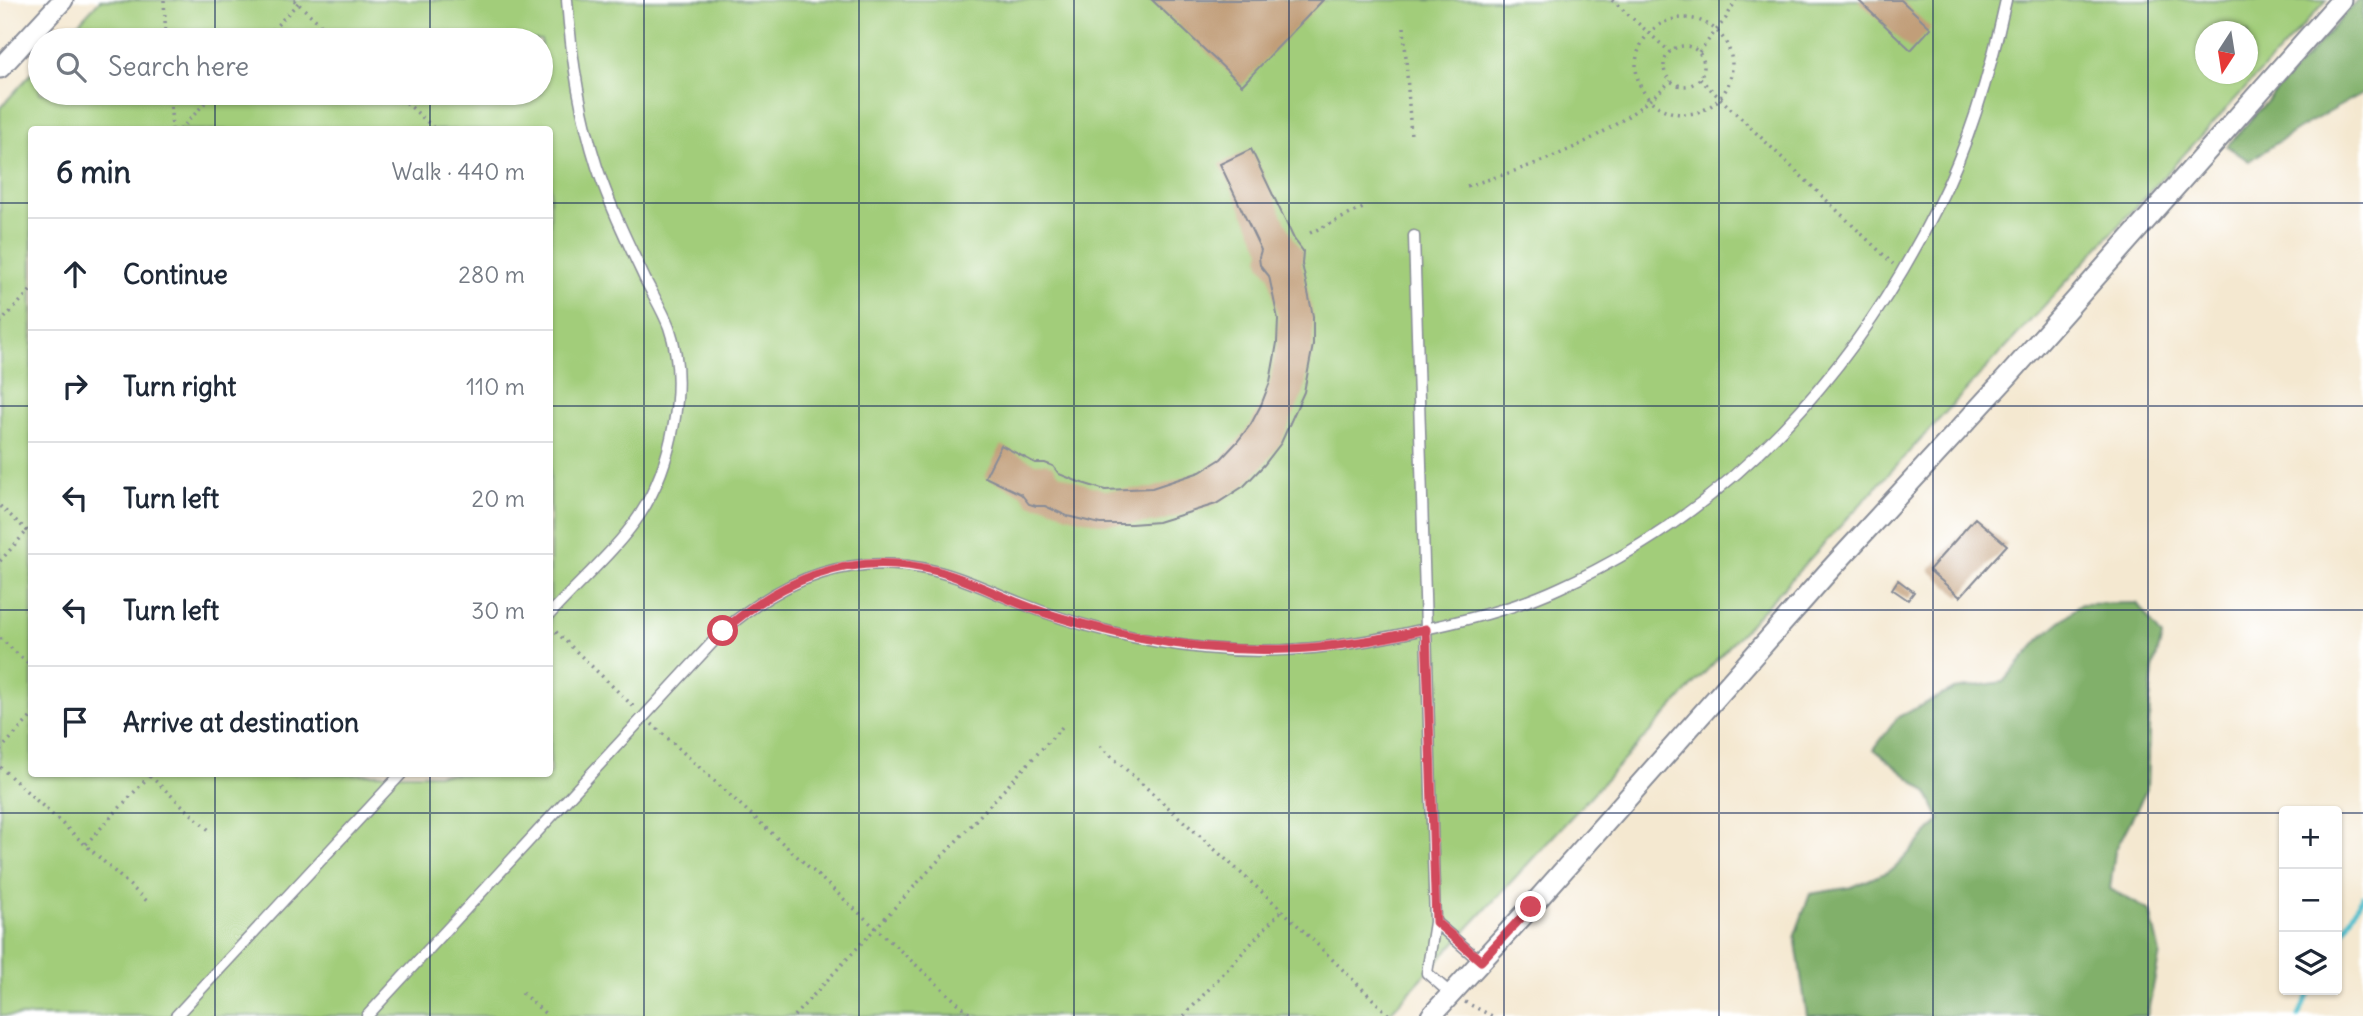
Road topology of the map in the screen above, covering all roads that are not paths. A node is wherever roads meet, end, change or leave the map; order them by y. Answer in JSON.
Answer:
{"nodes":[{"id":1,"x":63,"y":0,"type":"edge"},
{"id":2,"x":567,"y":0,"type":"edge"},
{"id":3,"x":2006,"y":0,"type":"edge"},
{"id":4,"x":2341,"y":0,"type":"edge"},
{"id":5,"x":37,"y":28,"type":"edge"},
{"id":6,"x":28,"y":38,"type":"edge"},
{"id":7,"x":0,"y":68,"type":"edge"},
{"id":8,"x":1414,"y":236,"type":"dead end"},
{"id":9,"x":553,"y":611,"type":"edge"},
{"id":10,"x":1426,"y":629,"type":"junction"},
{"id":11,"x":398,"y":777,"type":"edge"},
{"id":12,"x":1436,"y":922,"type":"junction"},
{"id":13,"x":1481,"y":961,"type":"junction"},
{"id":14,"x":1451,"y":994,"type":"junction"},
{"id":15,"x":176,"y":1016,"type":"edge"},
{"id":16,"x":367,"y":1016,"type":"edge"},
{"id":17,"x":1431,"y":1016,"type":"edge"}],
"edges":[{"from":1,"to":5,"type":"street"},
{"from":2,"to":9,"type":"lane"},
{"from":3,"to":10,"type":"lane"},
{"from":4,"to":13,"type":"street"},
{"from":6,"to":7,"type":"street"},
{"from":8,"to":10,"type":"lane"},
{"from":10,"to":12,"type":"lane"},
{"from":10,"to":16,"type":"lane"},
{"from":11,"to":15,"type":"lane"},
{"from":12,"to":13,"type":"lane"},
{"from":12,"to":14,"type":"lane"},
{"from":13,"to":14,"type":"street"},
{"from":14,"to":17,"type":"street"}]}
